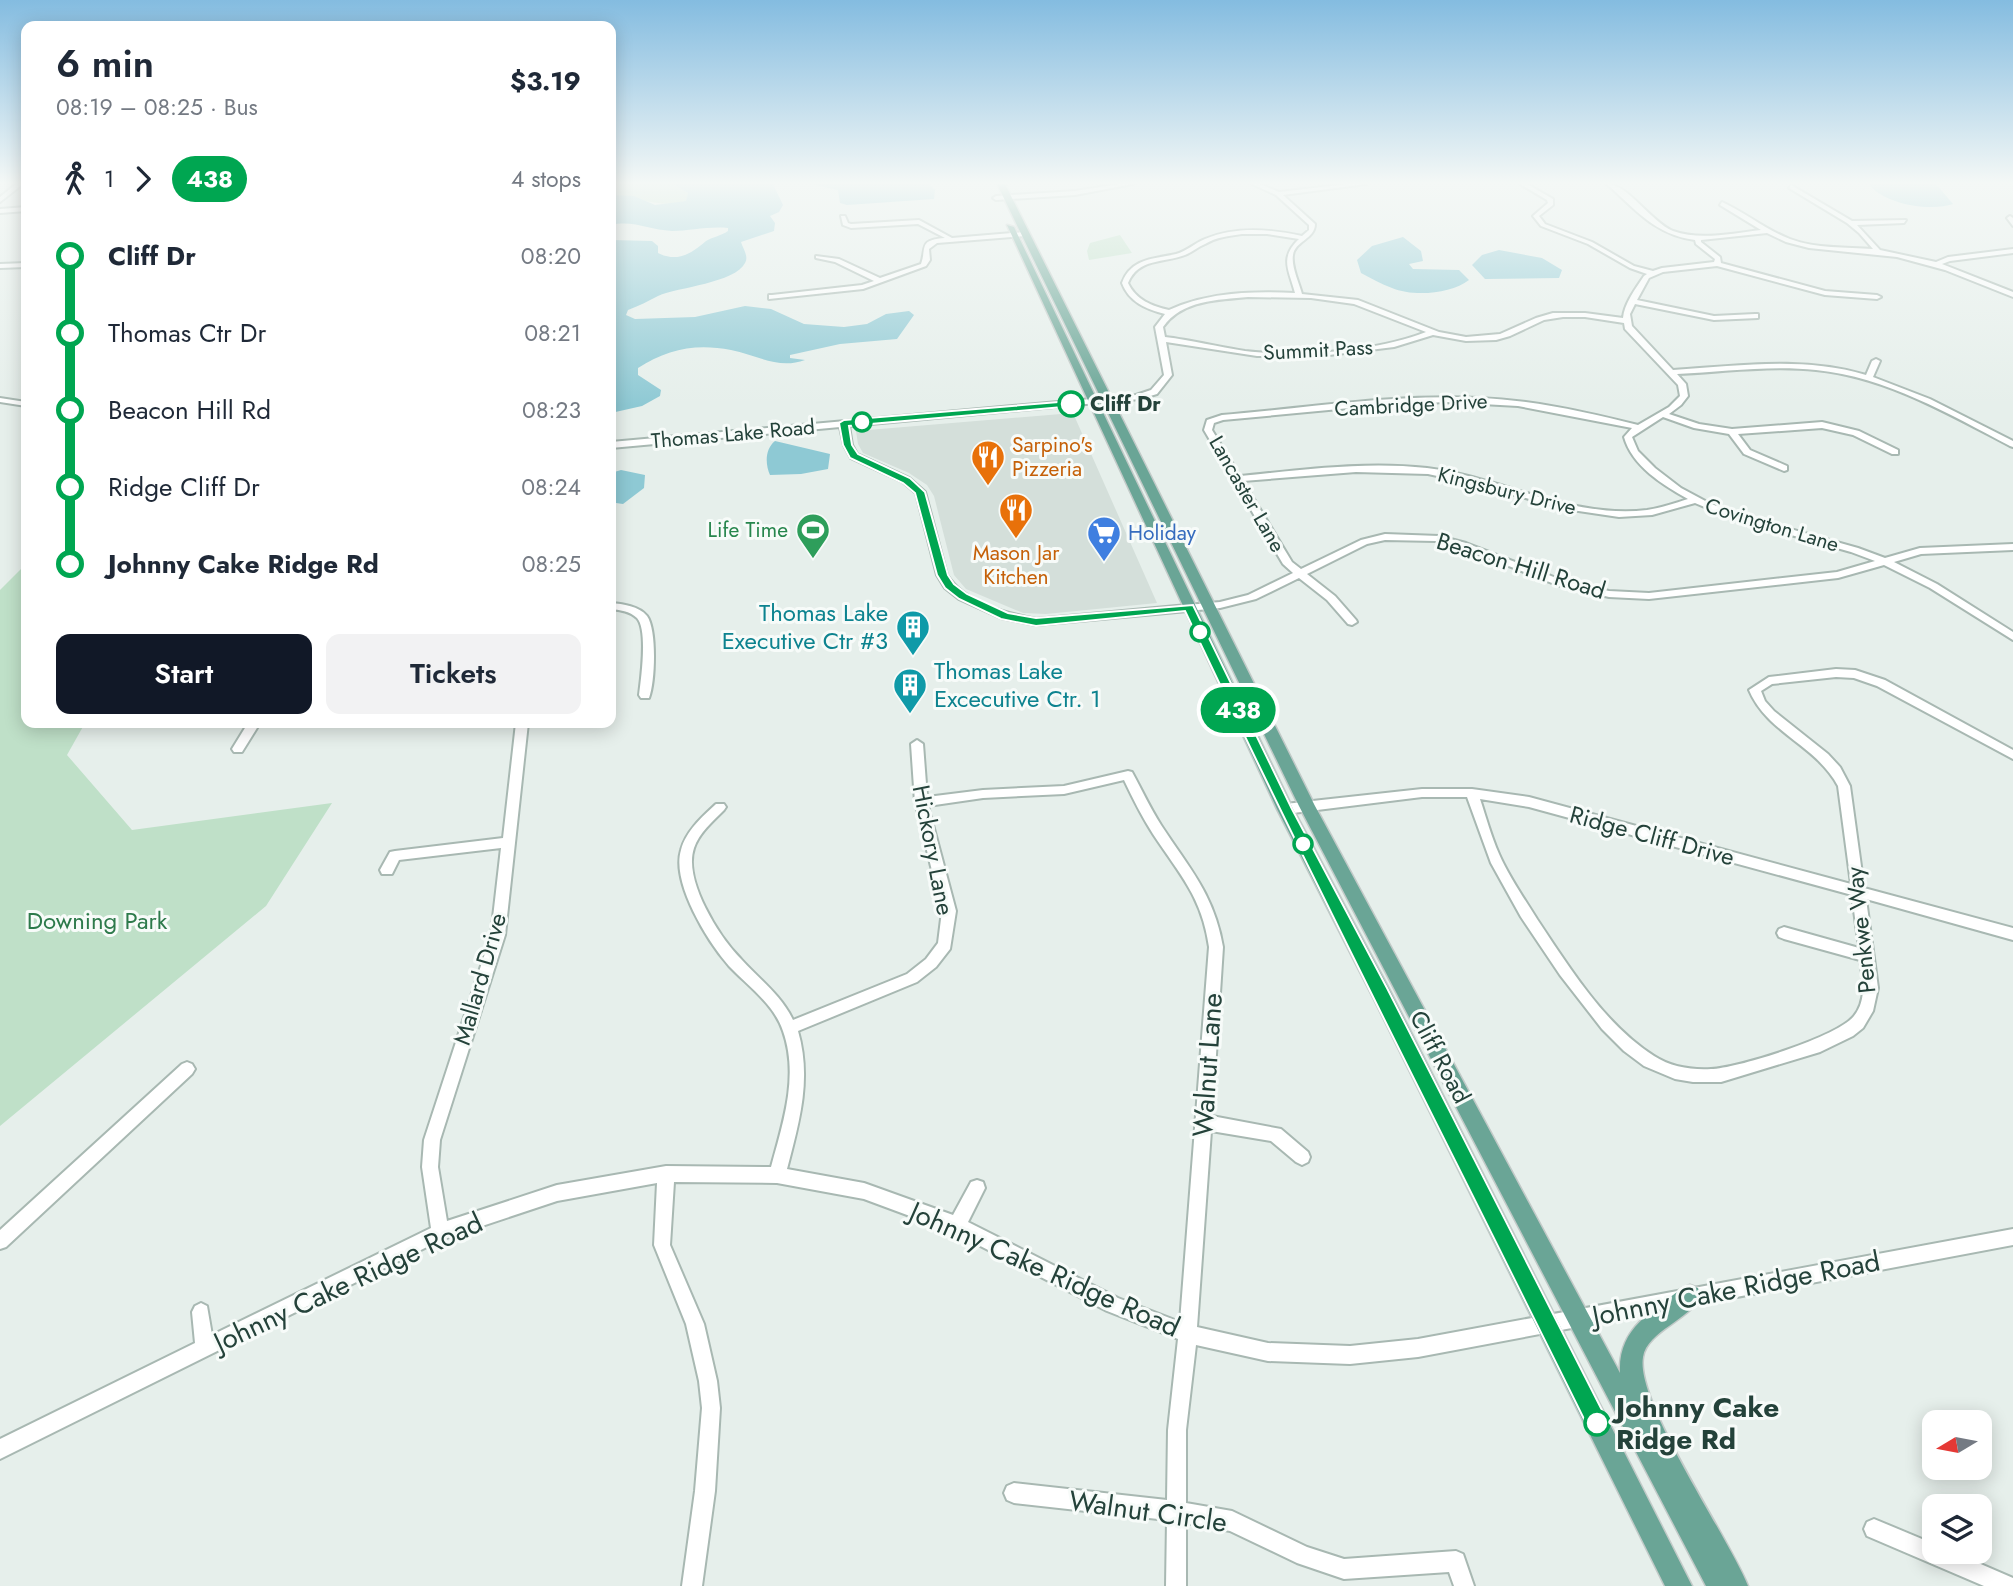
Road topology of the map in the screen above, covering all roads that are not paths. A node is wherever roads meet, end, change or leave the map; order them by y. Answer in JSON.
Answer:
{"nodes":[{"id":1,"x":824,"y":258,"type":"edge"},
{"id":2,"x":927,"y":258,"type":"edge"},
{"id":3,"x":1025,"y":258,"type":"edge"},
{"id":4,"x":1036,"y":258,"type":"edge"},
{"id":5,"x":1162,"y":258,"type":"edge"},
{"id":6,"x":1289,"y":258,"type":"edge"},
{"id":7,"x":1616,"y":258,"type":"edge"},
{"id":8,"x":1718,"y":258,"type":"edge"},
{"id":9,"x":1908,"y":258,"type":"edge"},
{"id":10,"x":1956,"y":258,"type":"edge"},
{"id":11,"x":1717,"y":264,"type":"junction"},
{"id":12,"x":1938,"y":264,"type":"junction"},
{"id":13,"x":21,"y":265,"type":"edge"},
{"id":14,"x":0,"y":266,"type":"edge"},
{"id":15,"x":1651,"y":273,"type":"junction"},
{"id":16,"x":880,"y":281,"type":"junction"},
{"id":17,"x":1299,"y":294,"type":"junction"},
{"id":18,"x":2013,"y":295,"type":"edge"},
{"id":19,"x":772,"y":297,"type":"dead end"},
{"id":20,"x":1877,"y":297,"type":"dead end"},
{"id":21,"x":1632,"y":301,"type":"junction"},
{"id":22,"x":1168,"y":312,"type":"junction"},
{"id":23,"x":1755,"y":316,"type":"dead end"},
{"id":24,"x":1627,"y":321,"type":"junction"},
{"id":25,"x":1431,"y":333,"type":"junction"},
{"id":26,"x":1161,"y":339,"type":"junction"},
{"id":27,"x":1876,"y":361,"type":"dead end"},
{"id":28,"x":1671,"y":372,"type":"junction"},
{"id":29,"x":1869,"y":378,"type":"junction"},
{"id":30,"x":0,"y":400,"type":"edge"},
{"id":31,"x":1099,"y":402,"type":"junction"},
{"id":32,"x":21,"y":403,"type":"edge"},
{"id":33,"x":1308,"y":411,"type":"joint"},
{"id":34,"x":1662,"y":414,"type":"junction"},
{"id":35,"x":844,"y":423,"type":"junction"},
{"id":36,"x":1637,"y":427,"type":"junction"},
{"id":37,"x":1732,"y":432,"type":"junction"},
{"id":38,"x":2013,"y":444,"type":"edge"},
{"id":39,"x":616,"y":445,"type":"edge"},
{"id":40,"x":1895,"y":452,"type":"dead end"},
{"id":41,"x":1784,"y":468,"type":"dead end"},
{"id":42,"x":1237,"y":479,"type":"junction"},
{"id":43,"x":1692,"y":501,"type":"junction"},
{"id":44,"x":2013,"y":547,"type":"edge"},
{"id":45,"x":1885,"y":561,"type":"junction"},
{"id":46,"x":1299,"y":574,"type":"junction"},
{"id":47,"x":1208,"y":606,"type":"junction"},
{"id":48,"x":616,"y":607,"type":"edge"},
{"id":49,"x":1189,"y":607,"type":"junction"},
{"id":50,"x":1352,"y":622,"type":"dead end"},
{"id":51,"x":2013,"y":636,"type":"edge"},
{"id":52,"x":645,"y":695,"type":"dead end"},
{"id":53,"x":251,"y":728,"type":"edge"},
{"id":54,"x":521,"y":728,"type":"edge"},
{"id":55,"x":917,"y":744,"type":"dead end"},
{"id":56,"x":238,"y":749,"type":"dead end"},
{"id":57,"x":2013,"y":755,"type":"edge"},
{"id":58,"x":1472,"y":793,"type":"junction"},
{"id":59,"x":921,"y":802,"type":"junction"},
{"id":60,"x":1307,"y":806,"type":"junction"},
{"id":61,"x":720,"y":807,"type":"dead end"},
{"id":62,"x":1285,"y":809,"type":"junction"},
{"id":63,"x":510,"y":842,"type":"junction"},
{"id":64,"x":387,"y":870,"type":"dead end"},
{"id":65,"x":1858,"y":891,"type":"junction"},
{"id":66,"x":1784,"y":933,"type":"dead end"},
{"id":67,"x":2013,"y":933,"type":"edge"},
{"id":68,"x":1867,"y":956,"type":"junction"},
{"id":69,"x":790,"y":1028,"type":"junction"},
{"id":70,"x":187,"y":1069,"type":"dead end"},
{"id":71,"x":1203,"y":1122,"type":"junction"},
{"id":72,"x":1302,"y":1157,"type":"dead end"},
{"id":73,"x":666,"y":1174,"type":"junction"},
{"id":74,"x":777,"y":1175,"type":"junction"},
{"id":75,"x":977,"y":1188,"type":"dead end"},
{"id":76,"x":957,"y":1225,"type":"junction"},
{"id":77,"x":440,"y":1232,"type":"junction"},
{"id":78,"x":2013,"y":1237,"type":"edge"},
{"id":79,"x":0,"y":1241,"type":"edge"},
{"id":80,"x":1690,"y":1296,"type":"junction"},
{"id":81,"x":201,"y":1312,"type":"dead end"},
{"id":82,"x":1579,"y":1317,"type":"junction"},
{"id":83,"x":1548,"y":1324,"type":"junction"},
{"id":84,"x":1188,"y":1334,"type":"junction"},
{"id":85,"x":205,"y":1348,"type":"junction"},
{"id":86,"x":0,"y":1449,"type":"edge"},
{"id":87,"x":1014,"y":1493,"type":"dead end"},
{"id":88,"x":1175,"y":1511,"type":"junction"},
{"id":89,"x":1874,"y":1529,"type":"dead end"},
{"id":90,"x":692,"y":1586,"type":"edge"},
{"id":91,"x":1176,"y":1586,"type":"edge"},
{"id":92,"x":1464,"y":1586,"type":"edge"},
{"id":93,"x":1679,"y":1586,"type":"edge"},
{"id":94,"x":1720,"y":1586,"type":"edge"},
{"id":95,"x":1735,"y":1586,"type":"edge"},
{"id":96,"x":2008,"y":1586,"type":"edge"}],
"edges":[{"from":1,"to":16,"type":"street"},
{"from":2,"to":16,"type":"street"},
{"from":3,"to":31,"type":"main road","name":"Cliff Road"},
{"from":4,"to":31,"type":"main road","name":"Cliff Road"},
{"from":5,"to":22,"type":"street"},
{"from":6,"to":17,"type":"street"},
{"from":7,"to":15,"type":"street"},
{"from":8,"to":11,"type":"street"},
{"from":9,"to":12,"type":"street"},
{"from":10,"to":12,"type":"street"},
{"from":11,"to":15,"type":"street"},
{"from":11,"to":20,"type":"street"},
{"from":12,"to":18,"type":"street"},
{"from":13,"to":14,"type":"street"},
{"from":15,"to":21,"type":"street"},
{"from":16,"to":19,"type":"street"},
{"from":17,"to":22,"type":"street"},
{"from":17,"to":25,"type":"street"},
{"from":21,"to":23,"type":"street"},
{"from":21,"to":24,"type":"street"},
{"from":22,"to":26,"type":"street"},
{"from":24,"to":25,"type":"street"},
{"from":24,"to":28,"type":"street"},
{"from":25,"to":26,"type":"street","name":"Summit Pass"},
{"from":26,"to":31,"type":"street","name":"Thomas Lake Road"},
{"from":27,"to":29,"type":"street"},
{"from":28,"to":29,"type":"street"},
{"from":28,"to":34,"type":"street"},
{"from":29,"to":38,"type":"street"},
{"from":30,"to":32,"type":"street"},
{"from":31,"to":35,"type":"street","name":"Thomas Lake Road"},
{"from":31,"to":47,"type":"main road","name":"Cliff Road"},
{"from":31,"to":49,"type":"main road","name":"Cliff Road"},
{"from":33,"to":36,"type":"street","name":"Cambridge Drive"},
{"from":33,"to":42,"type":"street","name":"Lancaster Lane"},
{"from":34,"to":36,"type":"street"},
{"from":34,"to":37,"type":"street"},
{"from":35,"to":39,"type":"street","name":"Thomas Lake Road"},
{"from":35,"to":49,"type":"street"},
{"from":36,"to":43,"type":"street","name":"Covington Lane"},
{"from":37,"to":40,"type":"street"},
{"from":37,"to":41,"type":"street"},
{"from":42,"to":43,"type":"street","name":"Kingsbury Drive"},
{"from":42,"to":46,"type":"street","name":"Lancaster Lane"},
{"from":43,"to":45,"type":"street","name":"Covington Lane"},
{"from":44,"to":45,"type":"street","name":"Beacon Hill Road"},
{"from":45,"to":46,"type":"street","name":"Beacon Hill Road"},
{"from":45,"to":51,"type":"street","name":"Covington Lane"},
{"from":46,"to":47,"type":"street","name":"Beacon Hill Road"},
{"from":46,"to":50,"type":"street","name":"Lancaster Lane"},
{"from":47,"to":49,"type":"street"},
{"from":47,"to":60,"type":"main road","name":"Cliff Road"},
{"from":48,"to":52,"type":"street"},
{"from":49,"to":62,"type":"main road","name":"Cliff Road"},
{"from":53,"to":56,"type":"street"},
{"from":54,"to":63,"type":"street","name":"Mallard Drive"},
{"from":55,"to":59,"type":"street","name":"Hickory Lane"},
{"from":57,"to":65,"type":"street","name":"Penkwe Way"},
{"from":58,"to":60,"type":"street","name":"Ridge Cliff Drive"},
{"from":58,"to":65,"type":"street","name":"Ridge Cliff Drive"},
{"from":58,"to":68,"type":"street","name":"Penkwe Way"},
{"from":59,"to":69,"type":"street","name":"Hickory Lane"},
{"from":59,"to":71,"type":"street","name":"Walnut Lane"},
{"from":60,"to":62,"type":"street","name":"Ridge Cliff Drive"},
{"from":60,"to":82,"type":"main road","name":"Cliff Road"},
{"from":61,"to":69,"type":"street"},
{"from":62,"to":83,"type":"main road","name":"Cliff Road"},
{"from":63,"to":64,"type":"street"},
{"from":63,"to":77,"type":"street","name":"Mallard Drive"},
{"from":65,"to":67,"type":"street","name":"Ridge Cliff Drive"},
{"from":65,"to":68,"type":"street","name":"Penkwe Way"},
{"from":66,"to":68,"type":"street"},
{"from":69,"to":74,"type":"street"},
{"from":70,"to":79,"type":"street"},
{"from":71,"to":72,"type":"street"},
{"from":71,"to":84,"type":"street","name":"Walnut Lane"},
{"from":73,"to":74,"type":"street","name":"Johnny Cake Ridge Road"},
{"from":73,"to":77,"type":"street","name":"Johnny Cake Ridge Road"},
{"from":73,"to":90,"type":"street"},
{"from":74,"to":76,"type":"street","name":"Johnny Cake Ridge Road"},
{"from":75,"to":76,"type":"street"},
{"from":76,"to":84,"type":"street","name":"Johnny Cake Ridge Road"},
{"from":77,"to":85,"type":"street","name":"Johnny Cake Ridge Road"},
{"from":78,"to":80,"type":"street","name":"Johnny Cake Ridge Road"},
{"from":80,"to":82,"type":"street","name":"Johnny Cake Ridge Road"},
{"from":80,"to":95,"type":"main road"},
{"from":81,"to":85,"type":"street"},
{"from":82,"to":83,"type":"street","name":"Johnny Cake Ridge Road"},
{"from":82,"to":94,"type":"main road","name":"Cliff Road"},
{"from":83,"to":84,"type":"street","name":"Johnny Cake Ridge Road"},
{"from":83,"to":93,"type":"main road","name":"Cliff Road"},
{"from":84,"to":88,"type":"street","name":"Walnut Lane"},
{"from":85,"to":86,"type":"street","name":"Johnny Cake Ridge Road"},
{"from":87,"to":88,"type":"street","name":"Walnut Circle"},
{"from":88,"to":91,"type":"street","name":"Walnut Lane"},
{"from":88,"to":92,"type":"street","name":"Walnut Circle"},
{"from":89,"to":96,"type":"street"}]}
